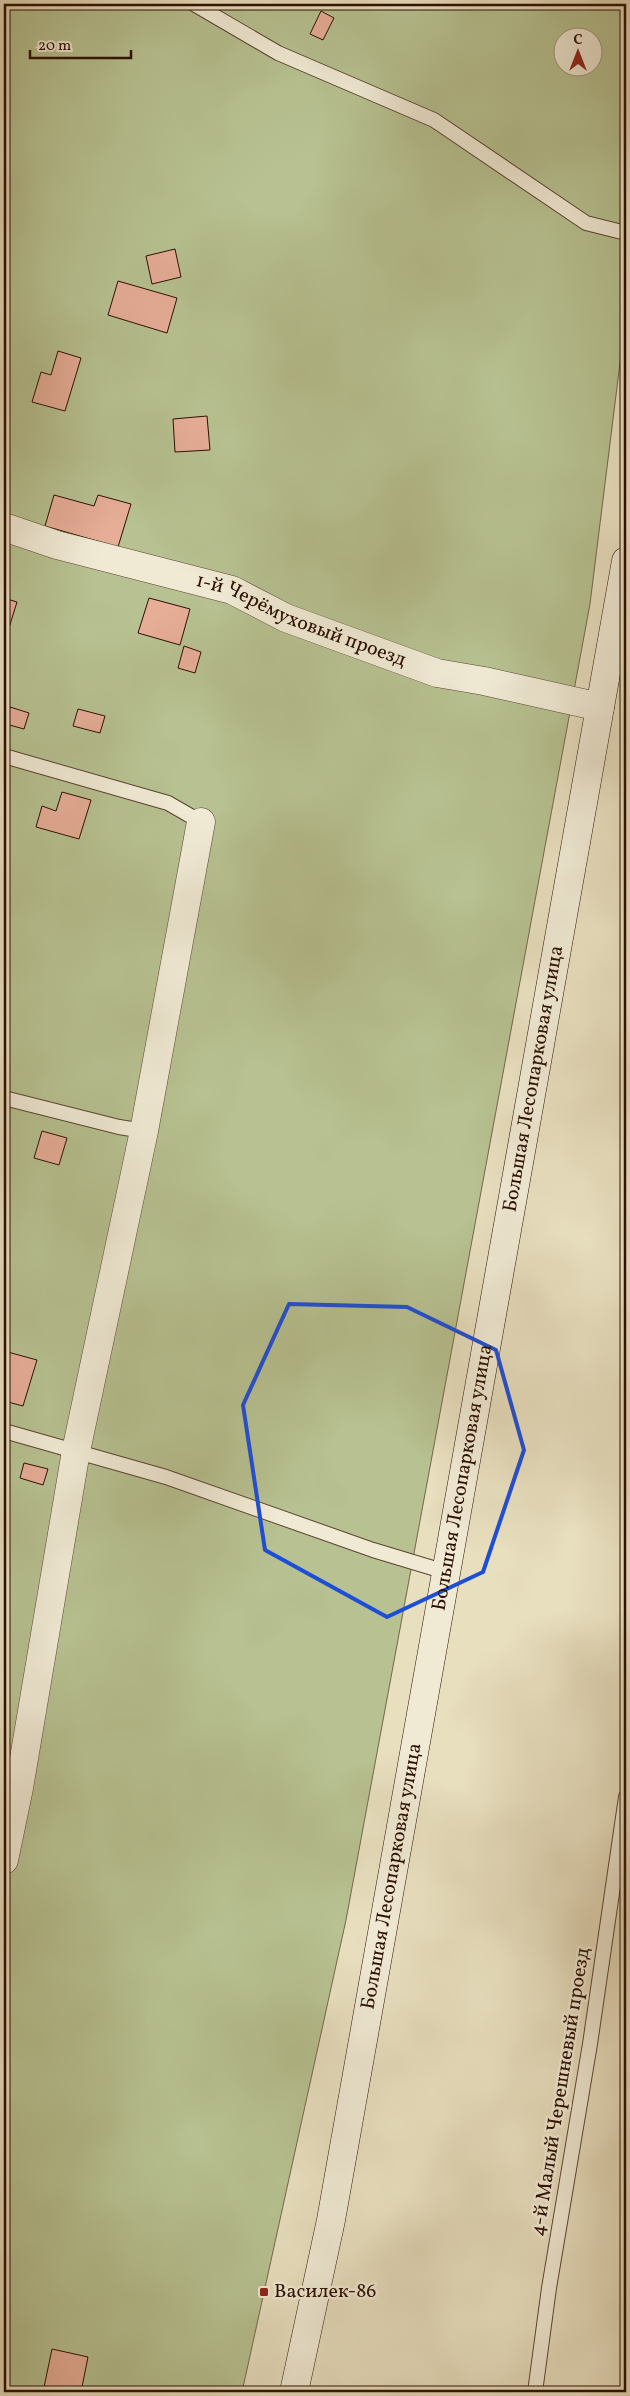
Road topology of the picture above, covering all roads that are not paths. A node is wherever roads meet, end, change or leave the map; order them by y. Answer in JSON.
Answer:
{"nodes":[{"id":1,"x":194,"y":4,"type":"edge"},
{"id":2,"x":626,"y":233,"type":"edge"},
{"id":3,"x":4,"y":527,"type":"edge"},
{"id":4,"x":625,"y":571,"type":"edge"},
{"id":5,"x":600,"y":707,"type":"junction"},
{"id":6,"x":4,"y":756,"type":"edge"},
{"id":7,"x":201,"y":822,"type":"joint"},
{"id":8,"x":4,"y":1098,"type":"edge"},
{"id":9,"x":144,"y":1131,"type":"junction"},
{"id":10,"x":4,"y":1431,"type":"edge"},
{"id":11,"x":76,"y":1451,"type":"junction"},
{"id":12,"x":446,"y":1572,"type":"junction"},
{"id":13,"x":11,"y":1786,"type":"edge"},
{"id":14,"x":626,"y":1797,"type":"edge"},
{"id":15,"x":4,"y":1860,"type":"edge"},
{"id":16,"x":294,"y":2392,"type":"edge"},
{"id":17,"x":535,"y":2392,"type":"edge"}],
"edges":[{"from":1,"to":2,"type":"lane"},
{"from":3,"to":5,"type":"main road","name":"1-й Черёмуховый проезд"},
{"from":4,"to":5,"type":"main road","name":"Большая Лесопарковая улица"},
{"from":5,"to":12,"type":"main road","name":"Большая Лесопарковая улица"},
{"from":6,"to":7,"type":"lane"},
{"from":7,"to":9,"type":"main road"},
{"from":8,"to":9,"type":"lane"},
{"from":9,"to":11,"type":"main road"},
{"from":10,"to":11,"type":"lane"},
{"from":11,"to":12,"type":"lane"},
{"from":11,"to":13,"type":"main road"},
{"from":12,"to":16,"type":"main road","name":"Большая Лесопарковая улица"},
{"from":13,"to":15,"type":"main road"},
{"from":14,"to":17,"type":"lane","name":"4-й Малый Черешневый проезд"}]}
